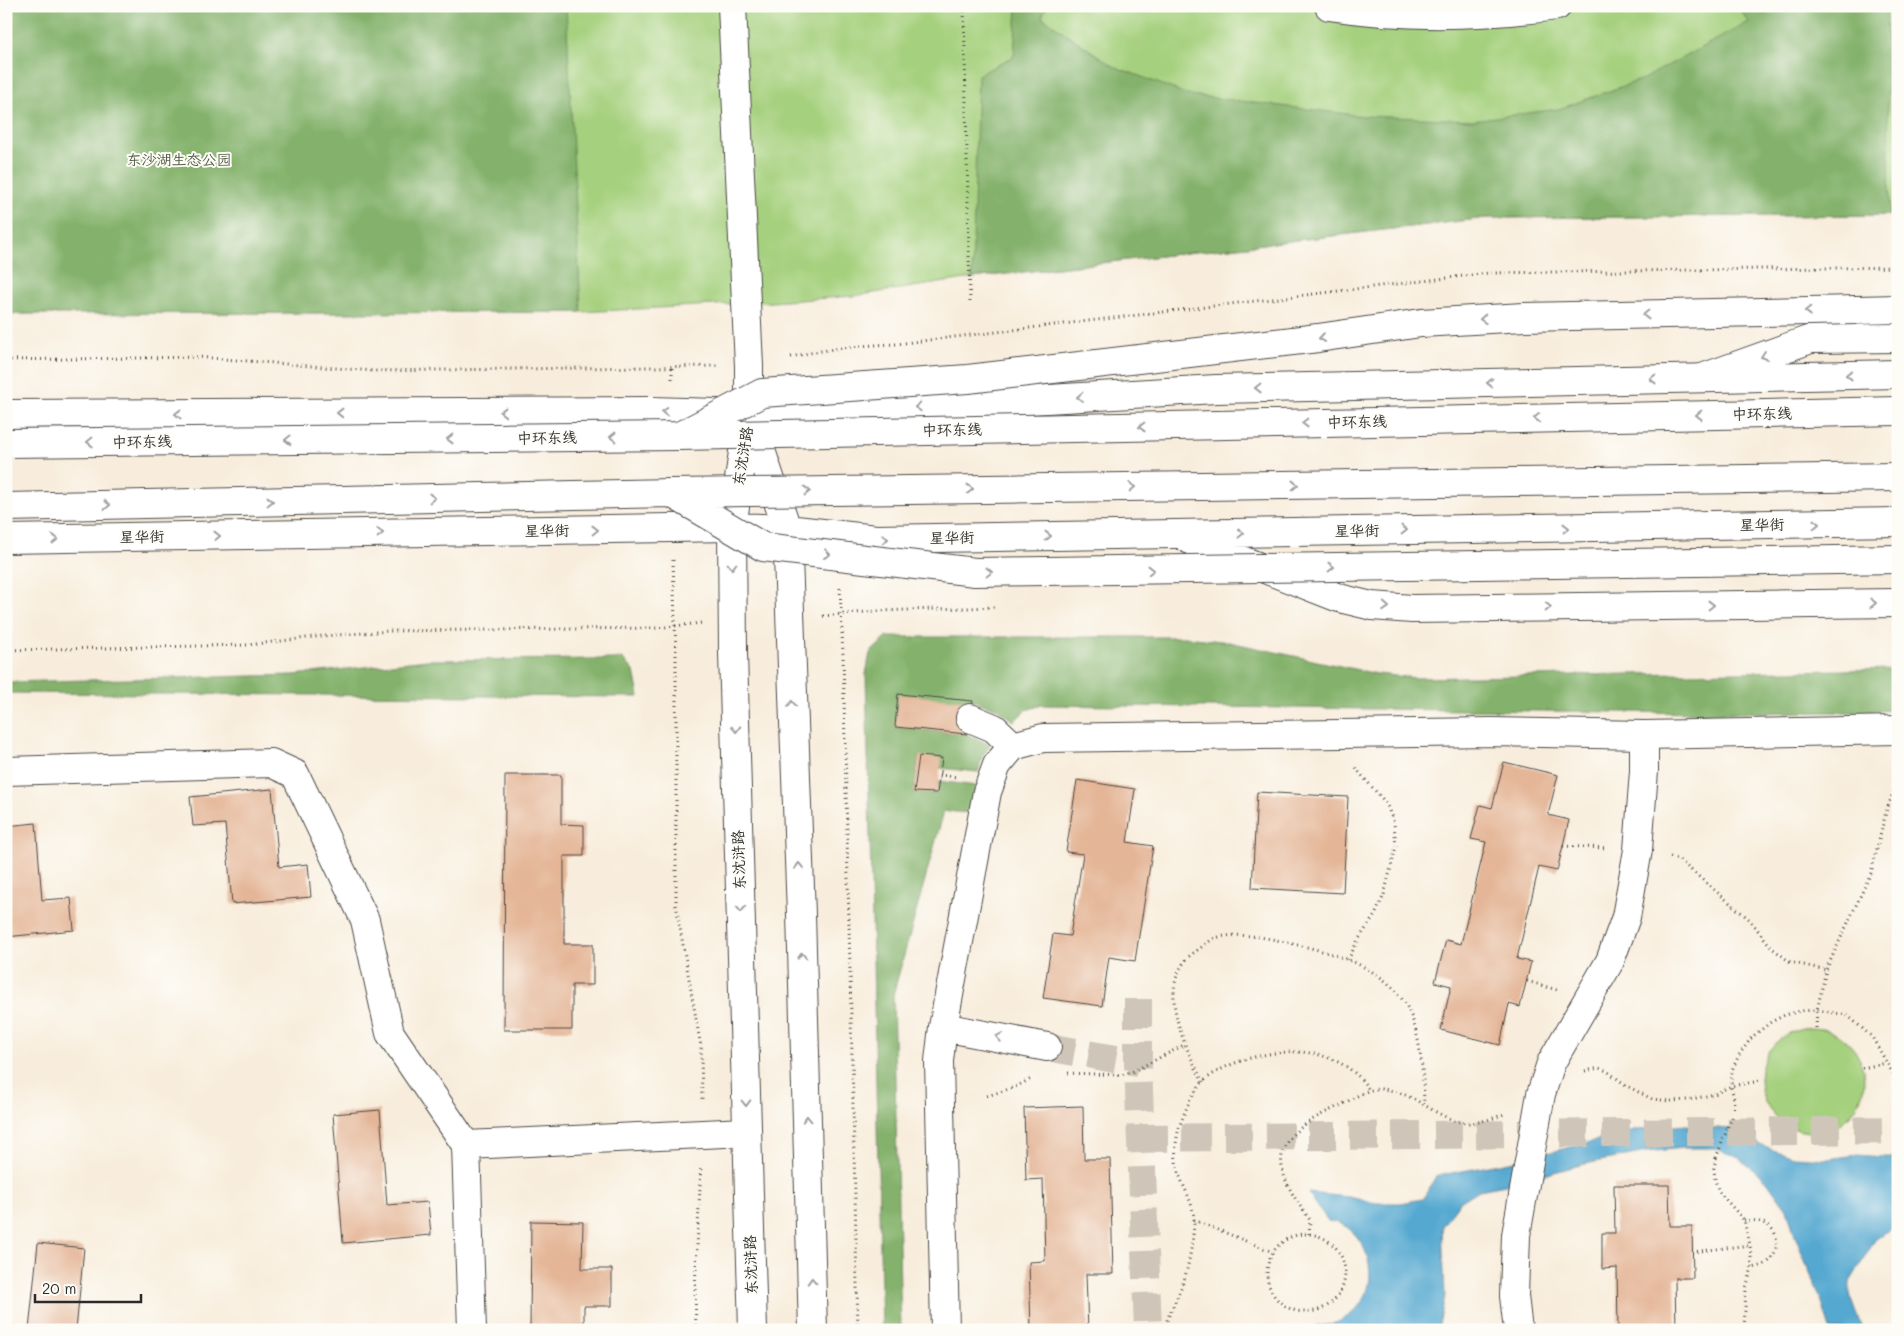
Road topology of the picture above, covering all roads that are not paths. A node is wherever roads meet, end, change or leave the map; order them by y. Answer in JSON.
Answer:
{"nodes":[{"id":1,"x":732,"y":6,"type":"edge"},
{"id":2,"x":1329,"y":6,"type":"edge"},
{"id":3,"x":1557,"y":6,"type":"edge"},
{"id":4,"x":1898,"y":309,"type":"edge"},
{"id":5,"x":1898,"y":338,"type":"edge"},
{"id":6,"x":1898,"y":374,"type":"edge"},
{"id":7,"x":1702,"y":378,"type":"junction"},
{"id":8,"x":1898,"y":411,"type":"edge"},
{"id":9,"x":6,"y":414,"type":"edge"},
{"id":10,"x":749,"y":414,"type":"junction"},
{"id":11,"x":675,"y":424,"type":"junction"},
{"id":12,"x":6,"y":443,"type":"edge"},
{"id":13,"x":1898,"y":477,"type":"edge"},
{"id":14,"x":671,"y":493,"type":"junction"},
{"id":15,"x":6,"y":507,"type":"edge"},
{"id":16,"x":1898,"y":522,"type":"edge"},
{"id":17,"x":732,"y":527,"type":"junction"},
{"id":18,"x":787,"y":528,"type":"junction"},
{"id":19,"x":1175,"y":534,"type":"junction"},
{"id":20,"x":6,"y":539,"type":"edge"},
{"id":21,"x":1898,"y":559,"type":"edge"},
{"id":22,"x":1898,"y":602,"type":"edge"},
{"id":23,"x":970,"y":718,"type":"dead end"},
{"id":24,"x":1898,"y":730,"type":"edge"},
{"id":25,"x":1644,"y":735,"type":"junction"},
{"id":26,"x":1013,"y":746,"type":"junction"},
{"id":27,"x":6,"y":770,"type":"edge"},
{"id":28,"x":943,"y":1027,"type":"junction"},
{"id":29,"x":1047,"y":1047,"type":"tunnel mouth"},
{"id":30,"x":746,"y":1132,"type":"junction"},
{"id":31,"x":466,"y":1145,"type":"junction"},
{"id":32,"x":472,"y":1330,"type":"edge"},
{"id":33,"x":753,"y":1330,"type":"edge"},
{"id":34,"x":813,"y":1330,"type":"edge"},
{"id":35,"x":945,"y":1330,"type":"edge"},
{"id":36,"x":1518,"y":1330,"type":"edge"}],
"edges":[{"from":1,"to":10,"type":"main road"},
{"from":2,"to":3,"type":"main road"},
{"from":4,"to":11,"type":"main road","one_way":true,"bridge":true},
{"from":5,"to":7,"type":"main road","one_way":true},
{"from":6,"to":7,"type":"main road","one_way":true},
{"from":7,"to":10,"type":"main road","one_way":true},
{"from":8,"to":11,"type":"main road","name":"中环东线","one_way":true,"bridge":true},
{"from":11,"to":9,"type":"main road","one_way":true},
{"from":10,"to":11,"type":"main road"},
{"from":10,"to":17,"type":"main road","name":"东沈浒路"},
{"from":10,"to":18,"type":"main road","name":"东沈浒路"},
{"from":11,"to":12,"type":"main road","name":"中环东线","one_way":true,"bridge":true},
{"from":14,"to":13,"type":"main road","one_way":true,"bridge":true},
{"from":15,"to":14,"type":"main road","one_way":true,"bridge":true},
{"from":14,"to":21,"type":"main road","one_way":true,"bridge":true},
{"from":19,"to":16,"type":"main road","name":"星华街","one_way":true},
{"from":17,"to":18,"type":"main road","name":"星华街"},
{"from":20,"to":17,"type":"main road","name":"星华街","one_way":true},
{"from":17,"to":30,"type":"main road","name":"东沈浒路","one_way":true},
{"from":18,"to":19,"type":"main road","name":"星华街","one_way":true},
{"from":34,"to":18,"type":"main road","name":"东沈浒路","one_way":true},
{"from":19,"to":22,"type":"main road","one_way":true},
{"from":23,"to":26,"type":"main road"},
{"from":24,"to":25,"type":"main road"},
{"from":25,"to":26,"type":"main road"},
{"from":25,"to":36,"type":"main road"},
{"from":26,"to":28,"type":"main road"},
{"from":27,"to":31,"type":"main road"},
{"from":29,"to":28,"type":"main road","one_way":true},
{"from":28,"to":35,"type":"main road"},
{"from":30,"to":31,"type":"main road"},
{"from":30,"to":33,"type":"main road","name":"东沈浒路"},
{"from":31,"to":32,"type":"main road"}]}
